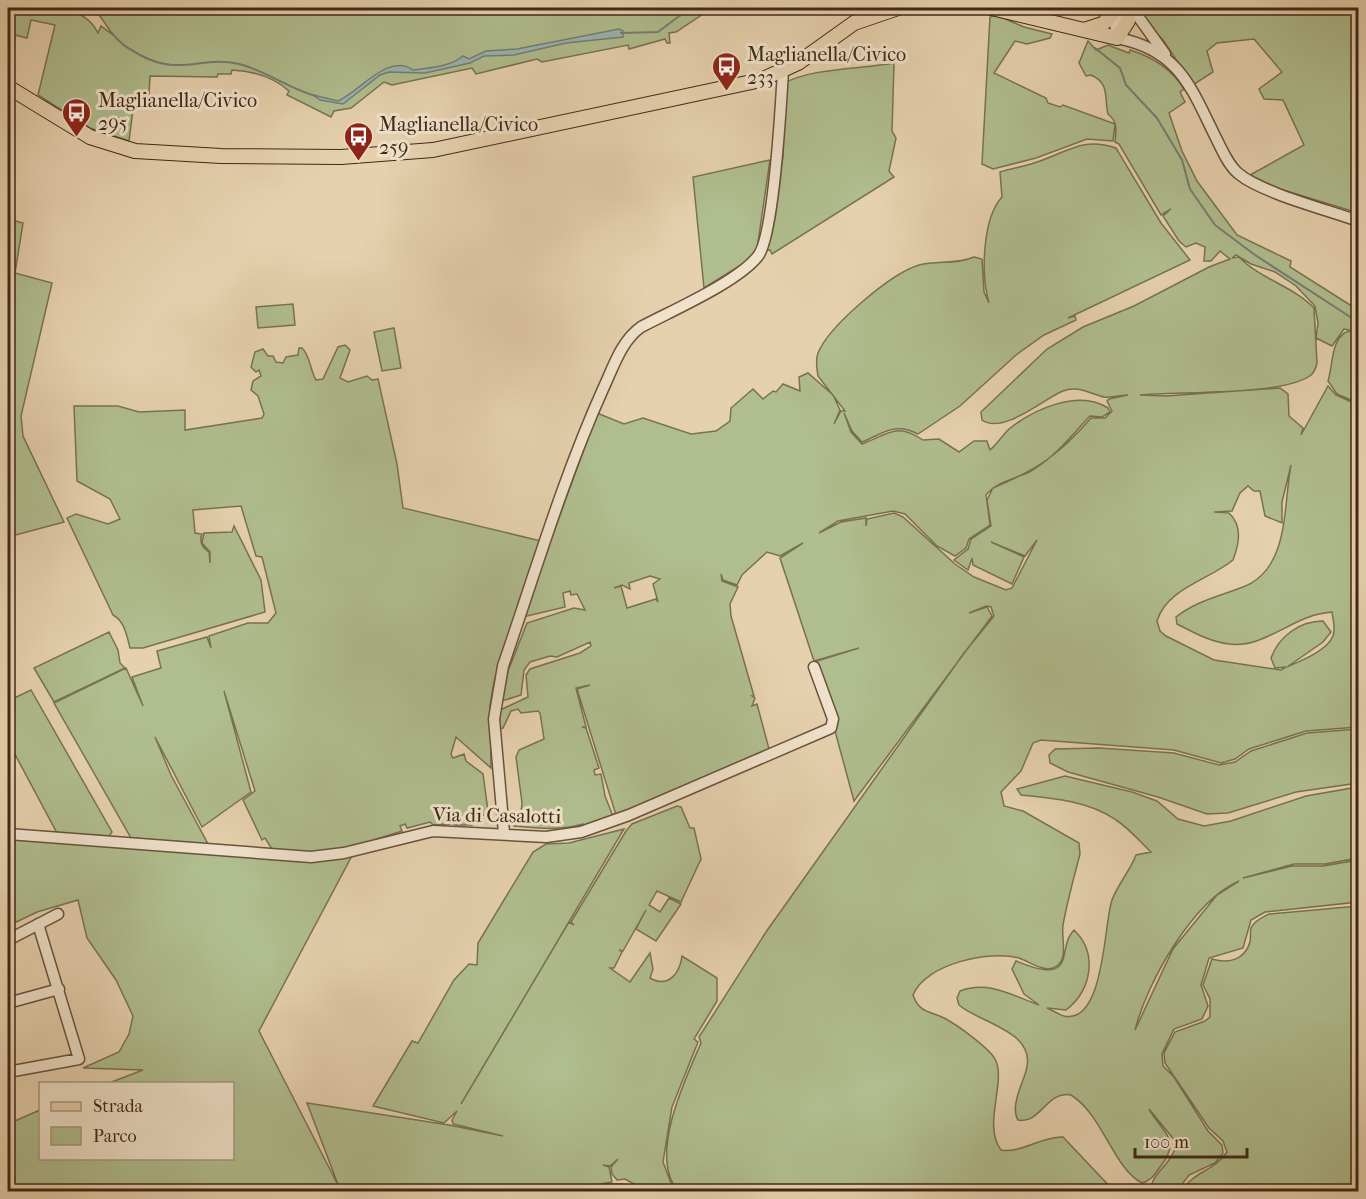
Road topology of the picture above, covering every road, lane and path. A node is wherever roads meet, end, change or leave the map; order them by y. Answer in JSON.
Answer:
{"nodes":[{"id":1,"x":898,"y":8,"type":"edge"},
{"id":2,"x":992,"y":8,"type":"edge"},
{"id":3,"x":1118,"y":8,"type":"edge"},
{"id":4,"x":1130,"y":8,"type":"edge"},
{"id":5,"x":1082,"y":30,"type":"junction"},
{"id":6,"x":1117,"y":38,"type":"junction"},
{"id":7,"x":1170,"y":62,"type":"junction"},
{"id":8,"x":783,"y":71,"type":"junction"},
{"id":9,"x":8,"y":87,"type":"edge"},
{"id":10,"x":1359,"y":220,"type":"edge"},
{"id":11,"x":814,"y":667,"type":"dead end"},
{"id":12,"x":504,"y":833,"type":"junction"},
{"id":13,"x":8,"y":834,"type":"edge"},
{"id":14,"x":58,"y":914,"type":"dead end"},
{"id":15,"x":38,"y":924,"type":"junction"},
{"id":16,"x":8,"y":940,"type":"edge"},
{"id":17,"x":59,"y":988,"type":"junction"},
{"id":18,"x":8,"y":1003,"type":"edge"},
{"id":19,"x":8,"y":1072,"type":"edge"}],
"edges":[{"from":1,"to":8,"type":"main road"},
{"from":2,"to":5,"type":"main road"},
{"from":3,"to":5,"type":"main road"},
{"from":3,"to":6,"type":"street"},
{"from":4,"to":6,"type":"main road"},
{"from":4,"to":7,"type":"street"},
{"from":5,"to":6,"type":"main road"},
{"from":6,"to":7,"type":"street"},
{"from":7,"to":10,"type":"street"},
{"from":8,"to":9,"type":"main road"},
{"from":8,"to":12,"type":"street"},
{"from":11,"to":12,"type":"street","name":"Via di Casalotti"},
{"from":12,"to":13,"type":"street","name":"Via di Casalotti"},
{"from":14,"to":15,"type":"street"},
{"from":15,"to":16,"type":"street"},
{"from":15,"to":17,"type":"street"},
{"from":17,"to":18,"type":"street"},
{"from":17,"to":19,"type":"street"}]}
